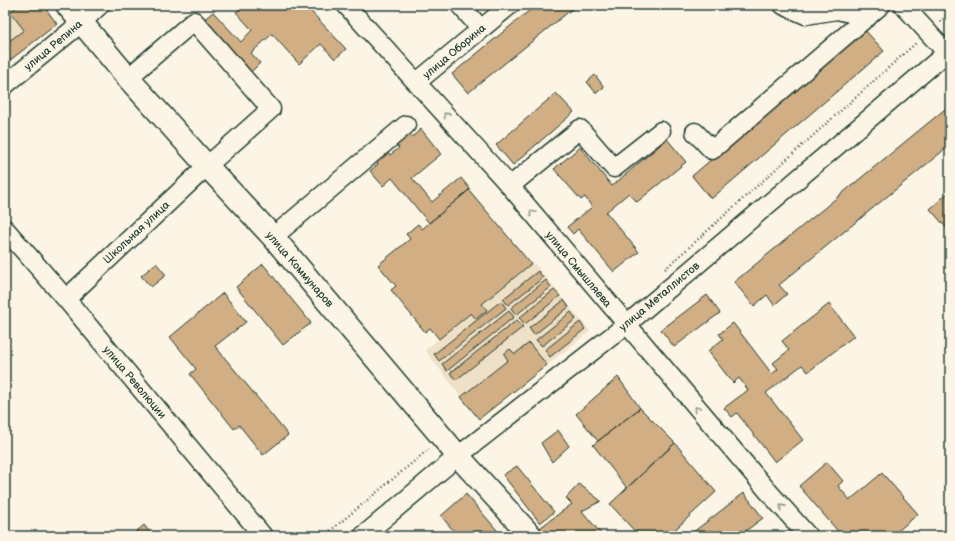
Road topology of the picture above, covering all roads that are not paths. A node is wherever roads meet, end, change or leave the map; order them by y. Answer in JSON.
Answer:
{"nodes":[{"id":1,"x":67,"y":5,"type":"edge"},
{"id":2,"x":100,"y":5,"type":"edge"},
{"id":3,"x":346,"y":5,"type":"edge"},
{"id":4,"x":460,"y":5,"type":"edge"},
{"id":5,"x":510,"y":5,"type":"edge"},
{"id":6,"x":783,"y":5,"type":"edge"},
{"id":7,"x":881,"y":5,"type":"edge"},
{"id":8,"x":903,"y":5,"type":"edge"},
{"id":9,"x":868,"y":17,"type":"junction"},
{"id":10,"x":81,"y":22,"type":"junction"},
{"id":11,"x":481,"y":29,"type":"junction"},
{"id":12,"x":947,"y":57,"type":"edge"},
{"id":13,"x":128,"y":78,"type":"junction"},
{"id":14,"x":417,"y":82,"type":"junction"},
{"id":15,"x":5,"y":85,"type":"edge"},
{"id":16,"x":406,"y":125,"type":"dead end"},
{"id":17,"x":661,"y":131,"type":"dead end"},
{"id":18,"x":695,"y":132,"type":"dead end"},
{"id":19,"x":207,"y":166,"type":"junction"},
{"id":20,"x":510,"y":186,"type":"junction"},
{"id":21,"x":5,"y":229,"type":"edge"},
{"id":22,"x":273,"y":237,"type":"junction"},
{"id":23,"x":66,"y":299,"type":"junction"},
{"id":24,"x":626,"y":325,"type":"junction"},
{"id":25,"x":453,"y":449,"type":"junction"},
{"id":26,"x":263,"y":536,"type":"edge"},
{"id":27,"x":363,"y":536,"type":"edge"},
{"id":28,"x":531,"y":536,"type":"edge"},
{"id":29,"x":808,"y":536,"type":"edge"}],
"edges":[{"from":1,"to":10,"type":"main road","name":"улица Коммунаров"},
{"from":2,"to":10,"type":"street","name":"улица Репина"},
{"from":3,"to":14,"type":"street","name":"улица Смышляева"},
{"from":4,"to":11,"type":"street"},
{"from":5,"to":11,"type":"street","name":"улица Оборина"},
{"from":6,"to":9,"type":"street"},
{"from":7,"to":9,"type":"street"},
{"from":8,"to":12,"type":"street"},
{"from":9,"to":18,"type":"street"},
{"from":10,"to":13,"type":"main road","name":"улица Коммунаров"},
{"from":10,"to":15,"type":"street","name":"улица Репина"},
{"from":11,"to":14,"type":"street","name":"улица Оборина"},
{"from":12,"to":24,"type":"street","name":"улица Металлистов"},
{"from":13,"to":19,"type":"main road","name":"улица Коммунаров"},
{"from":13,"to":19,"type":"street","name":"Школьная улица"},
{"from":20,"to":14,"type":"street","name":"улица Смышляева","one_way":true},
{"from":16,"to":22,"type":"street"},
{"from":17,"to":20,"type":"street"},
{"from":19,"to":22,"type":"main road","name":"улица Коммунаров"},
{"from":19,"to":23,"type":"street","name":"Школьная улица"},
{"from":24,"to":20,"type":"street","name":"улица Смышляева","one_way":true},
{"from":21,"to":23,"type":"street","name":"улица Революции"},
{"from":22,"to":25,"type":"main road","name":"улица Коммунаров"},
{"from":23,"to":26,"type":"street","name":"улица Революции"},
{"from":24,"to":25,"type":"street","name":"улица Металлистов"},
{"from":29,"to":24,"type":"street","name":"улица Смышляева","one_way":true},
{"from":25,"to":27,"type":"street","name":"улица Металлистов"},
{"from":25,"to":28,"type":"main road","name":"улица Коммунаров"}]}
